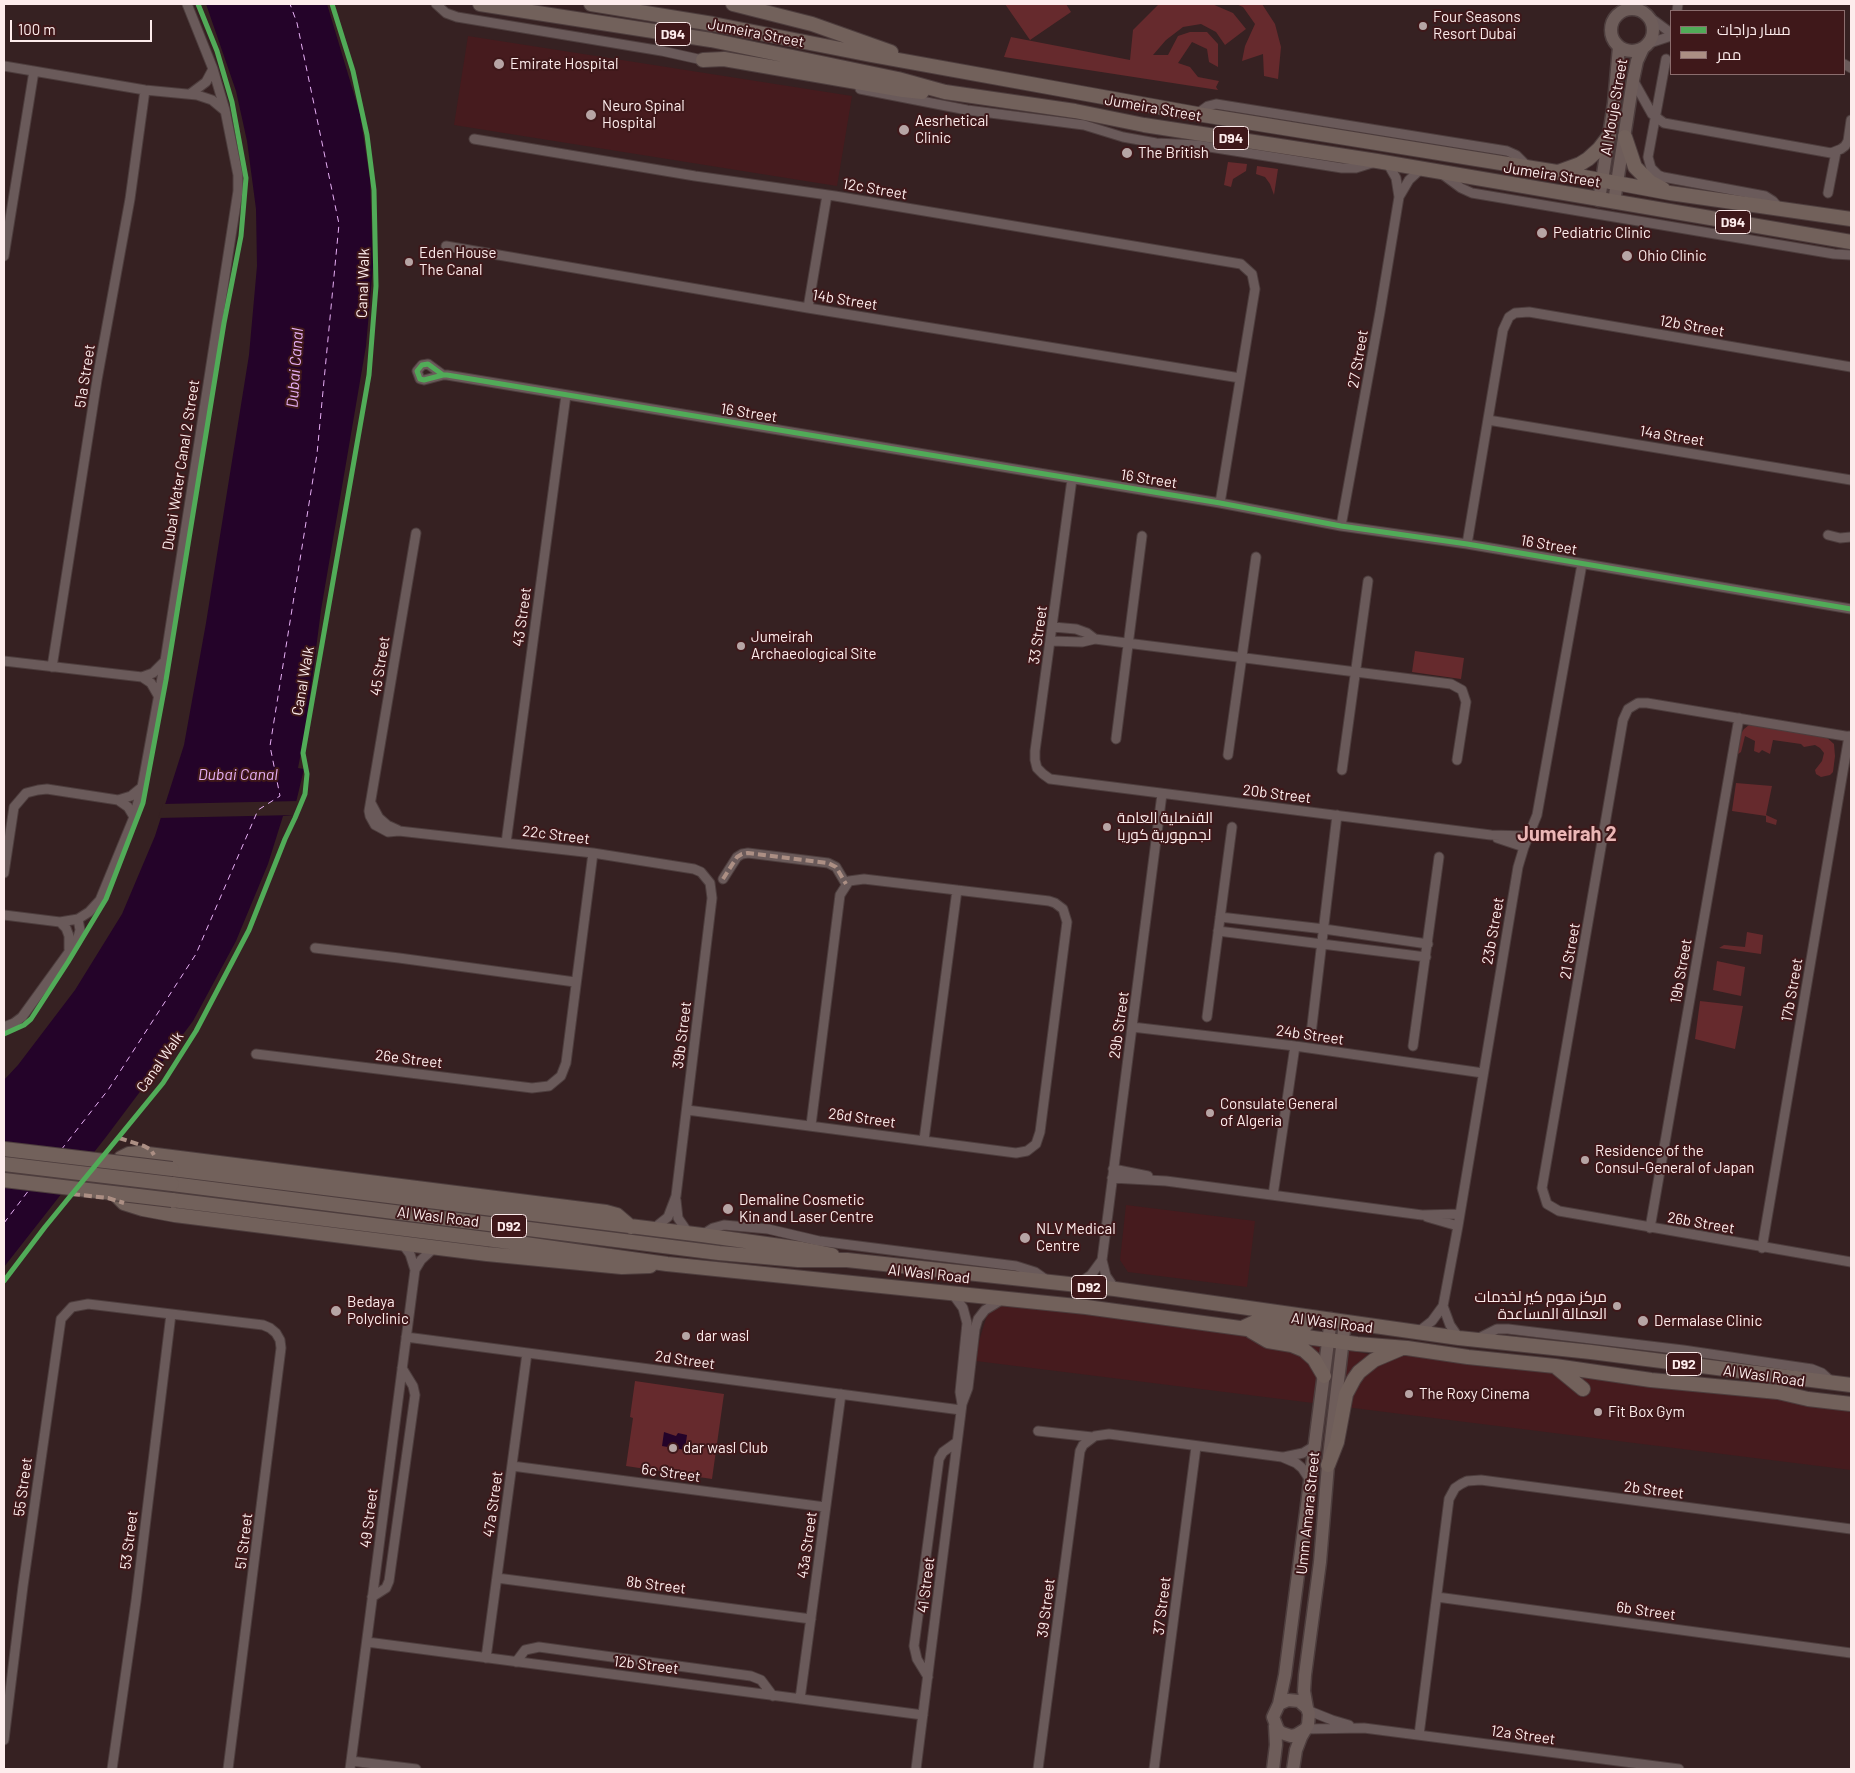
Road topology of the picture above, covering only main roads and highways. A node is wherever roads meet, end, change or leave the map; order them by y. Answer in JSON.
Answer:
{"nodes":[{"id":1,"x":480,"y":4,"type":"edge"},
{"id":2,"x":591,"y":4,"type":"edge"},
{"id":3,"x":733,"y":4,"type":"edge"},
{"id":4,"x":703,"y":60,"type":"road end"},
{"id":5,"x":920,"y":63,"type":"junction"},
{"id":6,"x":945,"y":92,"type":"junction"},
{"id":7,"x":1609,"y":136,"type":"road end"},
{"id":8,"x":1625,"y":137,"type":"road end"},
{"id":9,"x":1557,"y":172,"type":"junction"},
{"id":10,"x":1670,"y":193,"type":"junction"},
{"id":11,"x":1851,"y":219,"type":"edge"},
{"id":12,"x":1851,"y":242,"type":"edge"},
{"id":13,"x":4,"y":1149,"type":"edge"},
{"id":14,"x":4,"y":1164,"type":"edge"},
{"id":15,"x":4,"y":1180,"type":"edge"},
{"id":16,"x":631,"y":1227,"type":"junction"},
{"id":17,"x":847,"y":1260,"type":"junction"},
{"id":18,"x":667,"y":1264,"type":"junction"},
{"id":19,"x":1326,"y":1318,"type":"junction"},
{"id":20,"x":1244,"y":1327,"type":"junction"},
{"id":21,"x":1406,"y":1348,"type":"junction"},
{"id":22,"x":1555,"y":1366,"type":"junction"},
{"id":23,"x":1324,"y":1376,"type":"road end"},
{"id":24,"x":1847,"y":1386,"type":"edge"},
{"id":25,"x":1583,"y":1389,"type":"dead end"},
{"id":26,"x":1778,"y":1392,"type":"junction"},
{"id":27,"x":1851,"y":1404,"type":"edge"},
{"id":28,"x":1328,"y":1465,"type":"road end"}],
"edges":[{"from":1,"to":6,"type":"main road","name":"Jumeira Street","number":"D94"},
{"from":2,"to":5,"type":"main road","name":"Jumeira Street","number":"D94"},
{"from":3,"to":5,"type":"main road"},
{"from":4,"to":6,"type":"main road"},
{"from":5,"to":9,"type":"main road","name":"Jumeira Street","number":"D94"},
{"from":6,"to":12,"type":"main road","name":"Jumeira Street","number":"D94"},
{"from":7,"to":9,"type":"main road"},
{"from":8,"to":10,"type":"main road"},
{"from":9,"to":10,"type":"main road","name":"Jumeira Street","number":"D94"},
{"from":10,"to":11,"type":"main road","name":"Jumeira Street","number":"D94"},
{"from":13,"to":16,"type":"main road","name":"Al Wasl Road","number":"D92","bridge":true},
{"from":14,"to":17,"type":"main road","name":"Al Wasl Road","number":"D92","bridge":true},
{"from":15,"to":18,"type":"main road","name":"Al Wasl Road","number":"D92","bridge":true},
{"from":16,"to":17,"type":"main road","name":"Al Wasl Road","number":"D92"},
{"from":16,"to":18,"type":"main road"},
{"from":17,"to":19,"type":"main road","name":"Al Wasl Road","number":"D92"},
{"from":18,"to":20,"type":"main road","name":"Al Wasl Road","number":"D92"},
{"from":19,"to":20,"type":"main road"},
{"from":19,"to":24,"type":"main road","name":"Al Wasl Road","number":"D92"},
{"from":20,"to":21,"type":"main road","name":"Al Wasl Road","number":"D92"},
{"from":20,"to":23,"type":"main road"},
{"from":21,"to":22,"type":"main road","name":"Al Wasl Road","number":"D92"},
{"from":21,"to":28,"type":"main road"},
{"from":22,"to":25,"type":"main road"},
{"from":22,"to":26,"type":"main road","name":"Al Wasl Road","number":"D92"},
{"from":24,"to":26,"type":"main road"},
{"from":26,"to":27,"type":"main road","name":"Al Wasl Road","number":"D92"}]}
